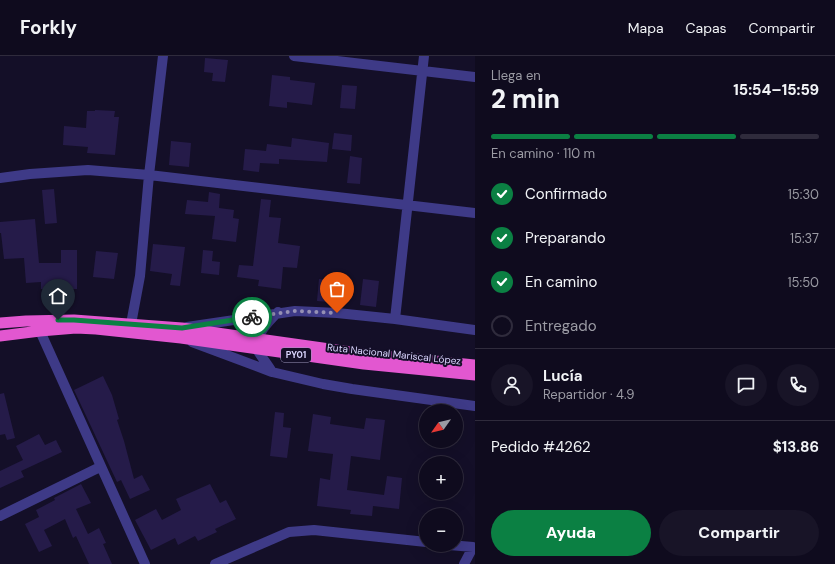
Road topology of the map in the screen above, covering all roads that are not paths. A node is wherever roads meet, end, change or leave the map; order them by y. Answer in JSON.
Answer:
{"nodes":[{"id":1,"x":163,"y":56,"type":"edge"},
{"id":2,"x":294,"y":56,"type":"edge"},
{"id":3,"x":424,"y":56,"type":"edge"},
{"id":4,"x":422,"y":71,"type":"junction"},
{"id":5,"x":475,"y":77,"type":"edge"},
{"id":6,"x":149,"y":175,"type":"junction"},
{"id":7,"x":0,"y":178,"type":"edge"},
{"id":8,"x":408,"y":205,"type":"junction"},
{"id":9,"x":475,"y":213,"type":"edge"},
{"id":10,"x":278,"y":312,"type":"junction"},
{"id":11,"x":395,"y":319,"type":"junction"},
{"id":12,"x":0,"y":323,"type":"edge"},
{"id":13,"x":131,"y":324,"type":"junction"},
{"id":14,"x":475,"y":330,"type":"edge"},
{"id":15,"x":40,"y":331,"type":"junction"},
{"id":16,"x":181,"y":333,"type":"junction"},
{"id":17,"x":0,"y":336,"type":"edge"},
{"id":18,"x":258,"y":345,"type":"junction"},
{"id":19,"x":475,"y":365,"type":"edge"},
{"id":20,"x":272,"y":372,"type":"junction"},
{"id":21,"x":475,"y":375,"type":"edge"},
{"id":22,"x":475,"y":406,"type":"edge"},
{"id":23,"x":100,"y":467,"type":"junction"},
{"id":24,"x":0,"y":516,"type":"edge"},
{"id":25,"x":419,"y":541,"type":"edge"},
{"id":26,"x":463,"y":546,"type":"edge"},
{"id":27,"x":474,"y":547,"type":"edge"},
{"id":28,"x":145,"y":564,"type":"edge"},
{"id":29,"x":215,"y":564,"type":"edge"},
{"id":30,"x":464,"y":564,"type":"edge"}],
"edges":[{"from":1,"to":6,"type":"street"},
{"from":2,"to":4,"type":"street"},
{"from":3,"to":4,"type":"street"},
{"from":4,"to":5,"type":"street"},
{"from":4,"to":8,"type":"street"},
{"from":6,"to":7,"type":"street"},
{"from":6,"to":8,"type":"street"},
{"from":6,"to":13,"type":"street"},
{"from":8,"to":9,"type":"street"},
{"from":8,"to":11,"type":"street"},
{"from":10,"to":11,"type":"street"},
{"from":10,"to":16,"type":"street"},
{"from":10,"to":18,"type":"street"},
{"from":11,"to":14,"type":"street"},
{"from":12,"to":13,"type":"highway","name":"Ruta Nacional Mariscal López","number":"PY01"},
{"from":13,"to":16,"type":"highway","name":"Ruta Nacional Mariscal López","number":"PY01"},
{"from":15,"to":16,"type":"highway","name":"Ruta Nacional Mariscal López","number":"PY01"},
{"from":15,"to":17,"type":"highway","name":"Ruta Nacional Mariscal López","number":"PY01"},
{"from":15,"to":23,"type":"street"},
{"from":16,"to":18,"type":"highway","name":"Ruta Nacional Mariscal López","number":"PY01"},
{"from":16,"to":20,"type":"street"},
{"from":18,"to":19,"type":"highway","name":"Ruta Nacional Mariscal López","number":"PY01"},
{"from":18,"to":20,"type":"street"},
{"from":18,"to":21,"type":"highway","name":"Ruta Nacional Mariscal López","number":"PY01"},
{"from":20,"to":22,"type":"street"},
{"from":23,"to":24,"type":"street"},
{"from":23,"to":28,"type":"street"},
{"from":25,"to":29,"type":"street"},
{"from":26,"to":27,"type":"street"},
{"from":27,"to":30,"type":"street"}]}
